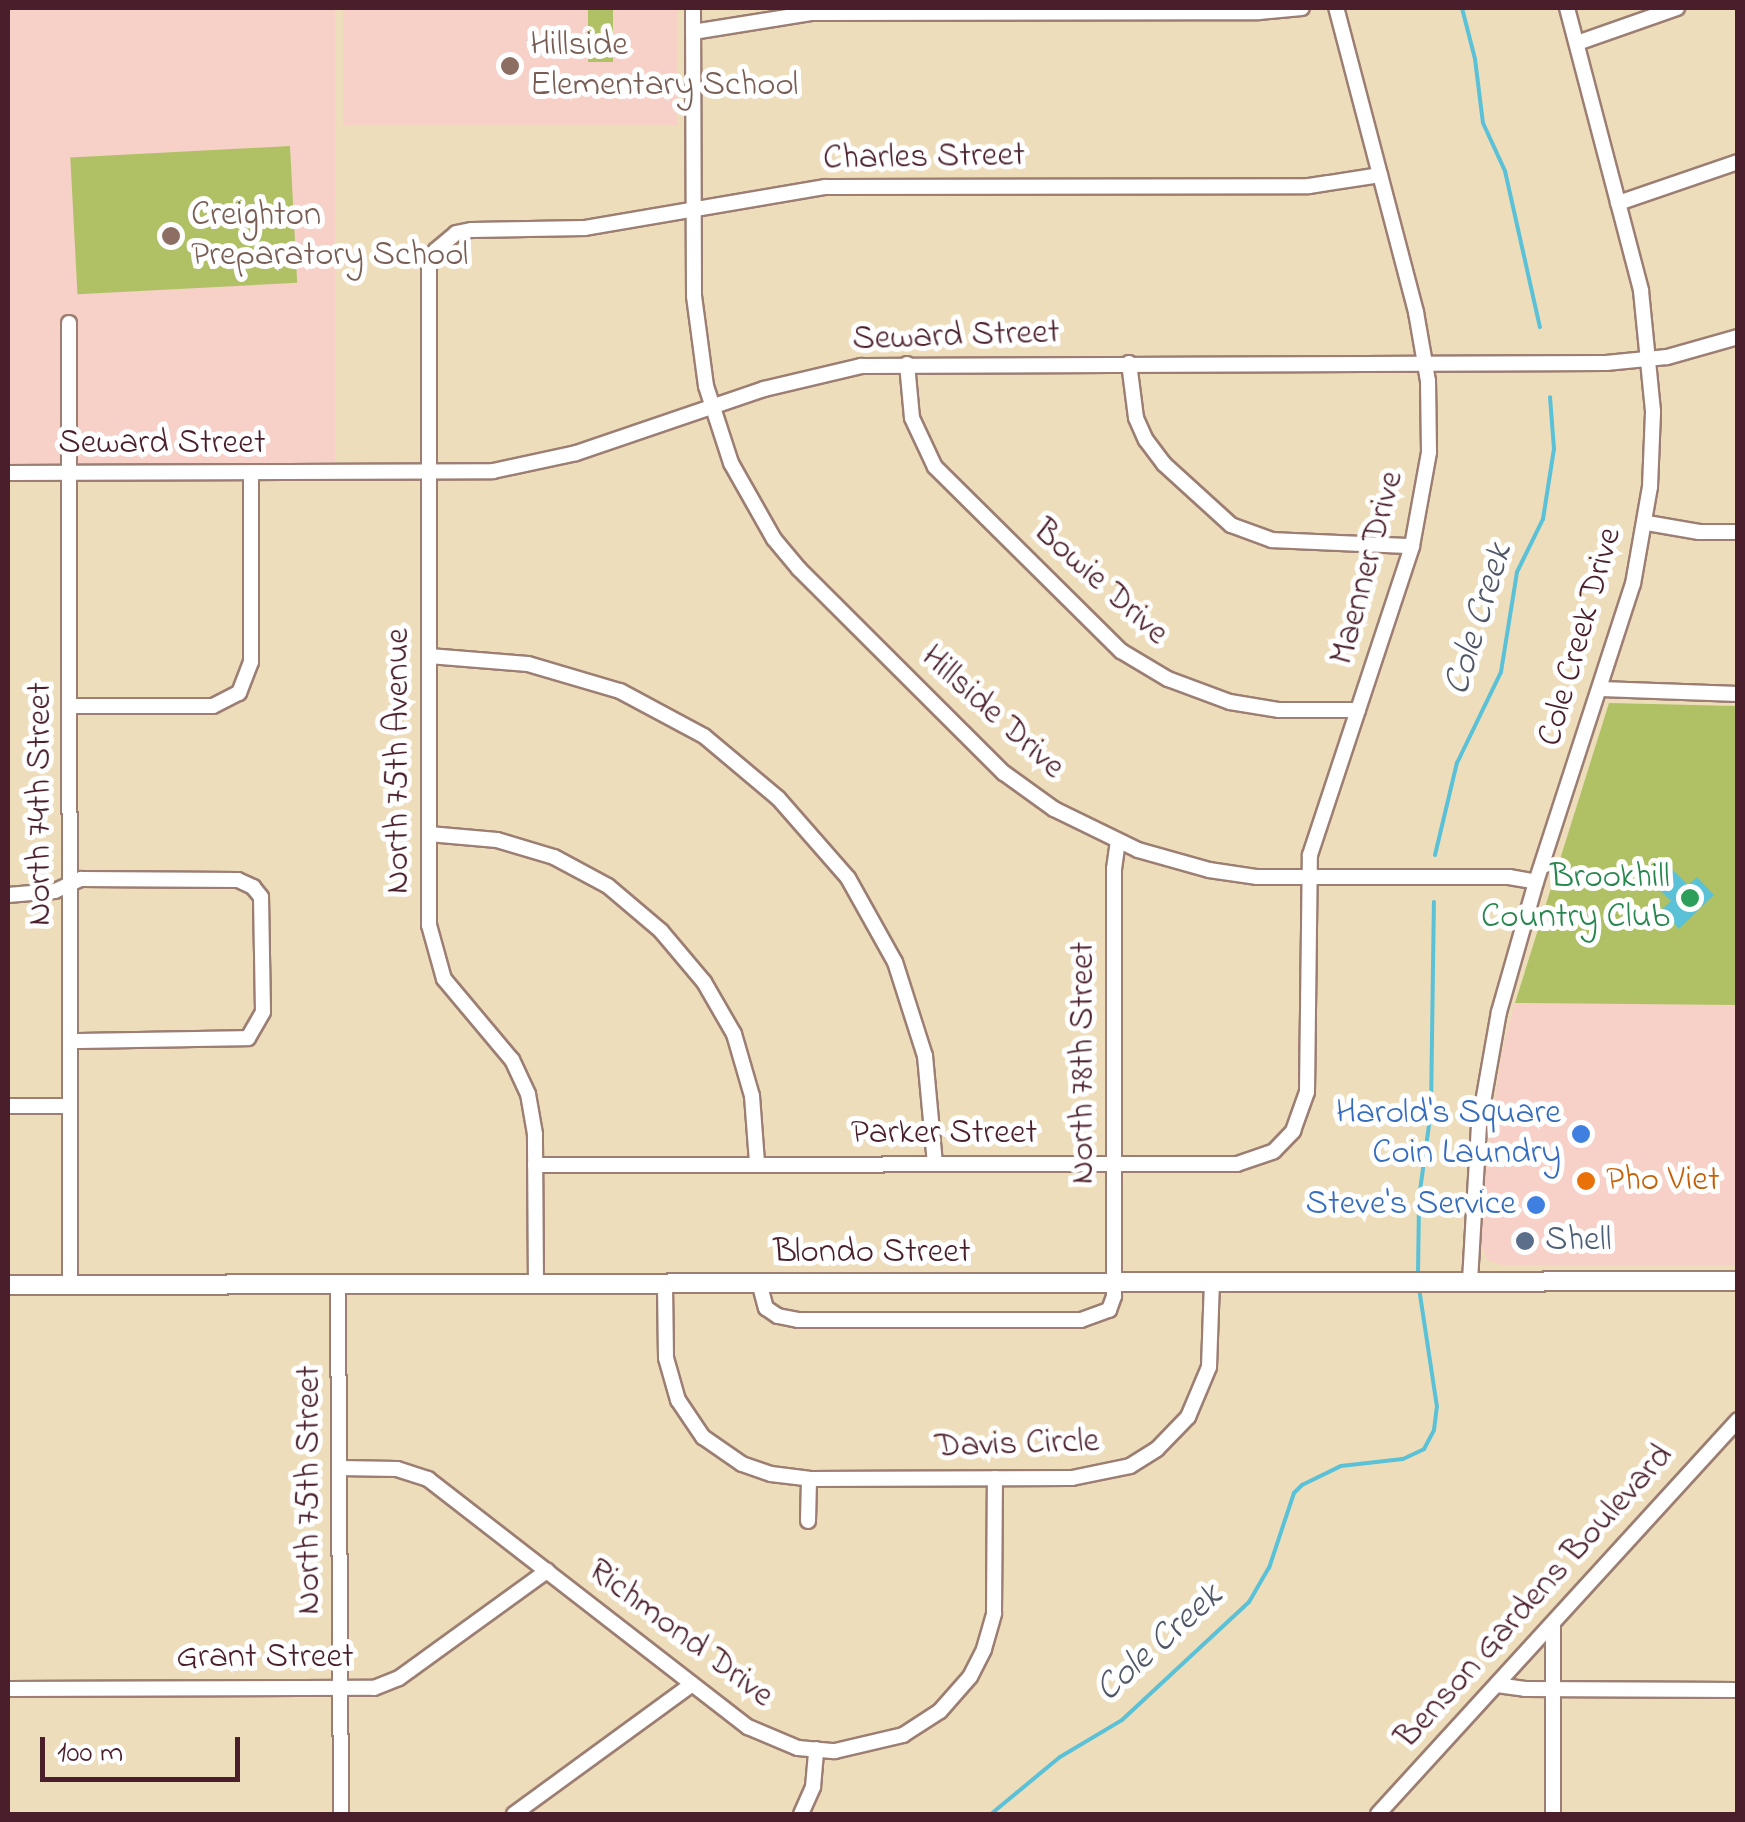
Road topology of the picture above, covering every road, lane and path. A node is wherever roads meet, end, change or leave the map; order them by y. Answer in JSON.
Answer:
{"nodes":[{"id":1,"x":693,"y":8,"type":"edge"},
{"id":2,"x":1302,"y":8,"type":"edge"},
{"id":3,"x":1336,"y":8,"type":"edge"},
{"id":4,"x":1567,"y":8,"type":"edge"},
{"id":5,"x":1677,"y":8,"type":"edge"},
{"id":6,"x":693,"y":32,"type":"junction"},
{"id":7,"x":1577,"y":42,"type":"junction"},
{"id":8,"x":1738,"y":162,"type":"edge"},
{"id":9,"x":1380,"y":175,"type":"junction"},
{"id":10,"x":1618,"y":203,"type":"junction"},
{"id":11,"x":694,"y":209,"type":"junction"},
{"id":12,"x":472,"y":230,"type":"joint"},
{"id":13,"x":69,"y":324,"type":"dead end"},
{"id":14,"x":1738,"y":337,"type":"edge"},
{"id":15,"x":1650,"y":360,"type":"junction"},
{"id":16,"x":1425,"y":363,"type":"junction"},
{"id":17,"x":907,"y":364,"type":"junction"},
{"id":18,"x":1128,"y":364,"type":"junction"},
{"id":19,"x":711,"y":408,"type":"junction"},
{"id":20,"x":428,"y":473,"type":"junction"},
{"id":21,"x":8,"y":474,"type":"edge"},
{"id":22,"x":71,"y":474,"type":"junction"},
{"id":23,"x":252,"y":474,"type":"junction"},
{"id":24,"x":1646,"y":522,"type":"junction"},
{"id":25,"x":1738,"y":532,"type":"edge"},
{"id":26,"x":1412,"y":546,"type":"junction"},
{"id":27,"x":429,"y":656,"type":"junction"},
{"id":28,"x":1601,"y":689,"type":"junction"},
{"id":29,"x":1738,"y":694,"type":"edge"},
{"id":30,"x":71,"y":706,"type":"junction"},
{"id":31,"x":1358,"y":710,"type":"junction"},
{"id":32,"x":429,"y":834,"type":"junction"},
{"id":33,"x":1118,"y":842,"type":"junction"},
{"id":34,"x":1308,"y":879,"type":"junction"},
{"id":35,"x":1536,"y":882,"type":"junction"},
{"id":36,"x":70,"y":884,"type":"junction"},
{"id":37,"x":8,"y":895,"type":"edge"},
{"id":38,"x":71,"y":1041,"type":"junction"},
{"id":39,"x":1306,"y":1086,"type":"joint"},
{"id":40,"x":8,"y":1106,"type":"edge"},
{"id":41,"x":70,"y":1106,"type":"junction"},
{"id":42,"x":757,"y":1164,"type":"junction"},
{"id":43,"x":935,"y":1164,"type":"junction"},
{"id":44,"x":1114,"y":1164,"type":"junction"},
{"id":45,"x":535,"y":1165,"type":"junction"},
{"id":46,"x":1470,"y":1281,"type":"junction"},
{"id":47,"x":1212,"y":1282,"type":"junction"},
{"id":48,"x":1738,"y":1282,"type":"edge"},
{"id":49,"x":8,"y":1285,"type":"edge"},
{"id":50,"x":70,"y":1285,"type":"junction"},
{"id":51,"x":338,"y":1286,"type":"junction"},
{"id":52,"x":536,"y":1286,"type":"junction"},
{"id":53,"x":666,"y":1286,"type":"junction"},
{"id":54,"x":760,"y":1286,"type":"junction"},
{"id":55,"x":1114,"y":1286,"type":"junction"},
{"id":56,"x":1738,"y":1420,"type":"edge"},
{"id":57,"x":340,"y":1468,"type":"junction"},
{"id":58,"x":995,"y":1478,"type":"junction"},
{"id":59,"x":809,"y":1479,"type":"junction"},
{"id":60,"x":808,"y":1521,"type":"dead end"},
{"id":61,"x":547,"y":1570,"type":"junction"},
{"id":62,"x":1553,"y":1626,"type":"junction"},
{"id":63,"x":692,"y":1684,"type":"junction"},
{"id":64,"x":1497,"y":1685,"type":"junction"},
{"id":65,"x":8,"y":1689,"type":"edge"},
{"id":66,"x":340,"y":1689,"type":"junction"},
{"id":67,"x":1553,"y":1690,"type":"junction"},
{"id":68,"x":1738,"y":1690,"type":"edge"},
{"id":69,"x":816,"y":1749,"type":"junction"},
{"id":70,"x":341,"y":1814,"type":"edge"},
{"id":71,"x":514,"y":1814,"type":"edge"},
{"id":72,"x":801,"y":1814,"type":"edge"},
{"id":73,"x":1378,"y":1814,"type":"edge"},
{"id":74,"x":1554,"y":1814,"type":"edge"}],
"edges":[{"from":1,"to":6,"type":"street","name":"Hillside Drive"},
{"from":2,"to":6,"type":"street"},
{"from":3,"to":9,"type":"street","name":"Maenner Drive"},
{"from":4,"to":7,"type":"street","name":"Cole Creek Drive"},
{"from":5,"to":7,"type":"street"},
{"from":6,"to":11,"type":"street","name":"Hillside Drive"},
{"from":7,"to":10,"type":"street","name":"Cole Creek Drive"},
{"from":8,"to":10,"type":"street"},
{"from":9,"to":11,"type":"street","name":"Charles Street"},
{"from":9,"to":16,"type":"street","name":"Maenner Drive"},
{"from":10,"to":15,"type":"street","name":"Cole Creek Drive"},
{"from":11,"to":12,"type":"street","name":"Charles Street"},
{"from":11,"to":19,"type":"street","name":"Hillside Drive"},
{"from":12,"to":20,"type":"street","name":"North 75th Avenue"},
{"from":13,"to":22,"type":"street","name":"North 74th Street"},
{"from":14,"to":15,"type":"street","name":"Seward Street"},
{"from":15,"to":16,"type":"street","name":"Seward Street"},
{"from":15,"to":24,"type":"street","name":"Cole Creek Drive"},
{"from":16,"to":18,"type":"street","name":"Seward Street"},
{"from":16,"to":26,"type":"street","name":"Maenner Drive"},
{"from":17,"to":18,"type":"street","name":"Seward Street"},
{"from":17,"to":19,"type":"street","name":"Seward Street"},
{"from":17,"to":31,"type":"street","name":"Bowie Drive"},
{"from":18,"to":26,"type":"street"},
{"from":19,"to":20,"type":"street","name":"Seward Street"},
{"from":19,"to":33,"type":"street","name":"Hillside Drive"},
{"from":20,"to":23,"type":"street","name":"Seward Street"},
{"from":20,"to":27,"type":"street","name":"North 75th Avenue"},
{"from":21,"to":22,"type":"street","name":"Seward Street"},
{"from":22,"to":23,"type":"street","name":"Seward Street"},
{"from":22,"to":30,"type":"street","name":"North 74th Street"},
{"from":23,"to":30,"type":"street"},
{"from":24,"to":25,"type":"street"},
{"from":24,"to":28,"type":"street","name":"Cole Creek Drive"},
{"from":26,"to":31,"type":"street","name":"Maenner Drive"},
{"from":27,"to":32,"type":"street","name":"North 75th Avenue"},
{"from":27,"to":43,"type":"street"},
{"from":28,"to":29,"type":"street"},
{"from":28,"to":35,"type":"street","name":"Cole Creek Drive"},
{"from":30,"to":36,"type":"street","name":"North 74th Street"},
{"from":31,"to":34,"type":"street","name":"Maenner Drive"},
{"from":32,"to":42,"type":"street"},
{"from":32,"to":45,"type":"street","name":"North 75th Avenue"},
{"from":33,"to":34,"type":"street","name":"Hillside Drive"},
{"from":33,"to":44,"type":"street","name":"North 78th Street"},
{"from":34,"to":35,"type":"street","name":"Hillside Drive"},
{"from":34,"to":39,"type":"street","name":"Maenner Drive"},
{"from":35,"to":46,"type":"street","name":"Cole Creek Drive"},
{"from":36,"to":37,"type":"street"},
{"from":36,"to":38,"type":"street","name":"North 74th Street"},
{"from":36,"to":38,"type":"street"},
{"from":38,"to":41,"type":"street","name":"North 74th Street"},
{"from":39,"to":44,"type":"street","name":"Parker Street"},
{"from":40,"to":41,"type":"street"},
{"from":41,"to":50,"type":"street","name":"North 74th Street"},
{"from":42,"to":43,"type":"street","name":"Parker Street"},
{"from":42,"to":45,"type":"street","name":"Parker Street"},
{"from":43,"to":44,"type":"street","name":"Parker Street"},
{"from":44,"to":55,"type":"street","name":"North 78th Street"},
{"from":45,"to":52,"type":"street","name":"North 75th Avenue"},
{"from":46,"to":47,"type":"main road","name":"Blondo Street"},
{"from":46,"to":48,"type":"main road","name":"Blondo Street"},
{"from":47,"to":55,"type":"main road","name":"Blondo Street"},
{"from":47,"to":58,"type":"street","name":"Davis Circle"},
{"from":49,"to":50,"type":"main road","name":"Blondo Street"},
{"from":50,"to":51,"type":"main road","name":"Blondo Street"},
{"from":51,"to":52,"type":"main road","name":"Blondo Street"},
{"from":51,"to":57,"type":"street","name":"North 75th Street"},
{"from":52,"to":53,"type":"main road","name":"Blondo Street"},
{"from":53,"to":54,"type":"main road","name":"Blondo Street"},
{"from":53,"to":59,"type":"street","name":"Davis Circle"},
{"from":54,"to":55,"type":"main road","name":"Blondo Street"},
{"from":54,"to":55,"type":"street"},
{"from":56,"to":62,"type":"street","name":"Benson Gardens Boulevard"},
{"from":57,"to":61,"type":"street","name":"Richmond Drive"},
{"from":57,"to":66,"type":"street","name":"North 75th Street"},
{"from":58,"to":59,"type":"street","name":"Davis Circle"},
{"from":58,"to":69,"type":"street","name":"Richmond Drive"},
{"from":59,"to":60,"type":"street"},
{"from":61,"to":63,"type":"street","name":"Richmond Drive"},
{"from":61,"to":66,"type":"street","name":"Grant Street"},
{"from":62,"to":64,"type":"street","name":"Benson Gardens Boulevard"},
{"from":62,"to":67,"type":"street"},
{"from":63,"to":69,"type":"street","name":"Richmond Drive"},
{"from":63,"to":71,"type":"street"},
{"from":64,"to":67,"type":"street"},
{"from":64,"to":73,"type":"street","name":"Benson Gardens Boulevard"},
{"from":65,"to":66,"type":"street","name":"Grant Street"},
{"from":66,"to":70,"type":"street","name":"North 75th Street"},
{"from":67,"to":68,"type":"street"},
{"from":67,"to":74,"type":"street"},
{"from":69,"to":72,"type":"street"}]}
